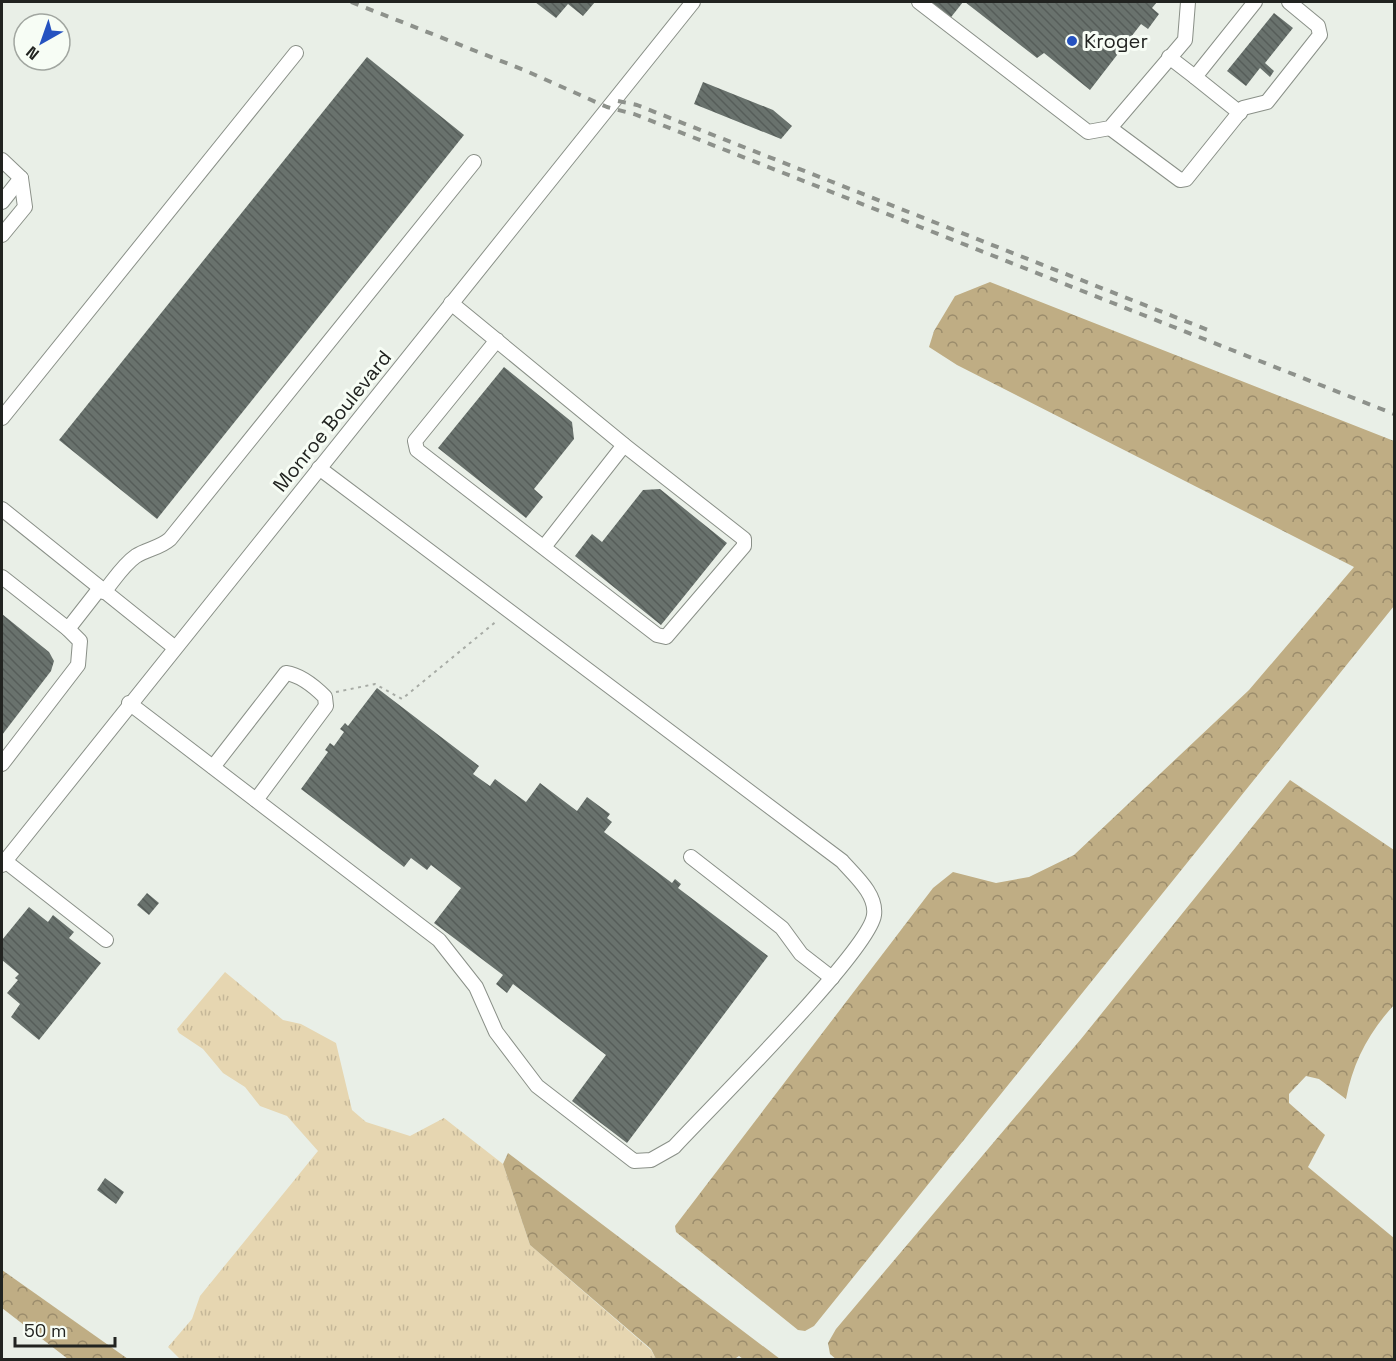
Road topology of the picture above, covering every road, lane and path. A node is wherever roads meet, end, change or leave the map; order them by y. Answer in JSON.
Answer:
{"nodes":[{"id":1,"x":693,"y":2,"type":"edge"},
{"id":2,"x":919,"y":2,"type":"edge"},
{"id":3,"x":1188,"y":2,"type":"edge"},
{"id":4,"x":1255,"y":2,"type":"edge"},
{"id":5,"x":1289,"y":2,"type":"edge"},
{"id":6,"x":296,"y":54,"type":"dead end"},
{"id":7,"x":1169,"y":57,"type":"junction"},
{"id":8,"x":1195,"y":76,"type":"junction"},
{"id":9,"x":1240,"y":112,"type":"junction"},
{"id":10,"x":1110,"y":128,"type":"junction"},
{"id":11,"x":2,"y":159,"type":"edge"},
{"id":12,"x":474,"y":162,"type":"dead end"},
{"id":13,"x":21,"y":178,"type":"junction"},
{"id":14,"x":2,"y":201,"type":"edge"},
{"id":15,"x":2,"y":235,"type":"edge"},
{"id":16,"x":451,"y":303,"type":"junction"},
{"id":17,"x":497,"y":340,"type":"junction"},
{"id":18,"x":2,"y":418,"type":"edge"},
{"id":19,"x":624,"y":445,"type":"junction"},
{"id":20,"x":319,"y":468,"type":"junction"},
{"id":21,"x":2,"y":509,"type":"edge"},
{"id":22,"x":544,"y":547,"type":"junction"},
{"id":23,"x":2,"y":577,"type":"edge"},
{"id":24,"x":102,"y":590,"type":"junction"},
{"id":25,"x":509,"y":610,"type":"junction"},
{"id":26,"x":68,"y":629,"type":"junction"},
{"id":27,"x":174,"y":647,"type":"junction"},
{"id":28,"x":325,"y":697,"type":"junction"},
{"id":29,"x":129,"y":703,"type":"junction"},
{"id":30,"x":2,"y":764,"type":"edge"},
{"id":31,"x":213,"y":767,"type":"junction"},
{"id":32,"x":256,"y":800,"type":"junction"},
{"id":33,"x":691,"y":857,"type":"dead end"},
{"id":34,"x":3,"y":863,"type":"edge"},
{"id":35,"x":106,"y":940,"type":"dead end"},
{"id":36,"x":832,"y":978,"type":"junction"}],
"edges":[{"from":1,"to":16,"type":"street","name":"Monroe Boulevard"},
{"from":2,"to":10,"type":"street"},
{"from":3,"to":7,"type":"street"},
{"from":4,"to":8,"type":"street"},
{"from":5,"to":9,"type":"street"},
{"from":6,"to":18,"type":"street"},
{"from":7,"to":8,"type":"street"},
{"from":7,"to":10,"type":"street"},
{"from":8,"to":9,"type":"street"},
{"from":9,"to":10,"type":"street"},
{"from":11,"to":13,"type":"street"},
{"from":12,"to":24,"type":"street"},
{"from":13,"to":14,"type":"street"},
{"from":13,"to":15,"type":"street"},
{"from":16,"to":17,"type":"street"},
{"from":16,"to":20,"type":"street","name":"Monroe Boulevard"},
{"from":17,"to":19,"type":"street"},
{"from":17,"to":22,"type":"street"},
{"from":19,"to":22,"type":"street"},
{"from":19,"to":22,"type":"street"},
{"from":20,"to":25,"type":"street"},
{"from":20,"to":27,"type":"street","name":"Monroe Boulevard"},
{"from":21,"to":24,"type":"street"},
{"from":23,"to":26,"type":"street"},
{"from":24,"to":26,"type":"street"},
{"from":24,"to":27,"type":"street"},
{"from":25,"to":28,"type":"path"},
{"from":25,"to":36,"type":"street"},
{"from":26,"to":30,"type":"street"},
{"from":27,"to":29,"type":"street","name":"Monroe Boulevard"},
{"from":28,"to":31,"type":"street"},
{"from":28,"to":32,"type":"street"},
{"from":29,"to":31,"type":"street"},
{"from":29,"to":34,"type":"street","name":"Monroe Boulevard"},
{"from":31,"to":32,"type":"street"},
{"from":32,"to":36,"type":"street"},
{"from":33,"to":36,"type":"street"},
{"from":34,"to":35,"type":"street"}]}
